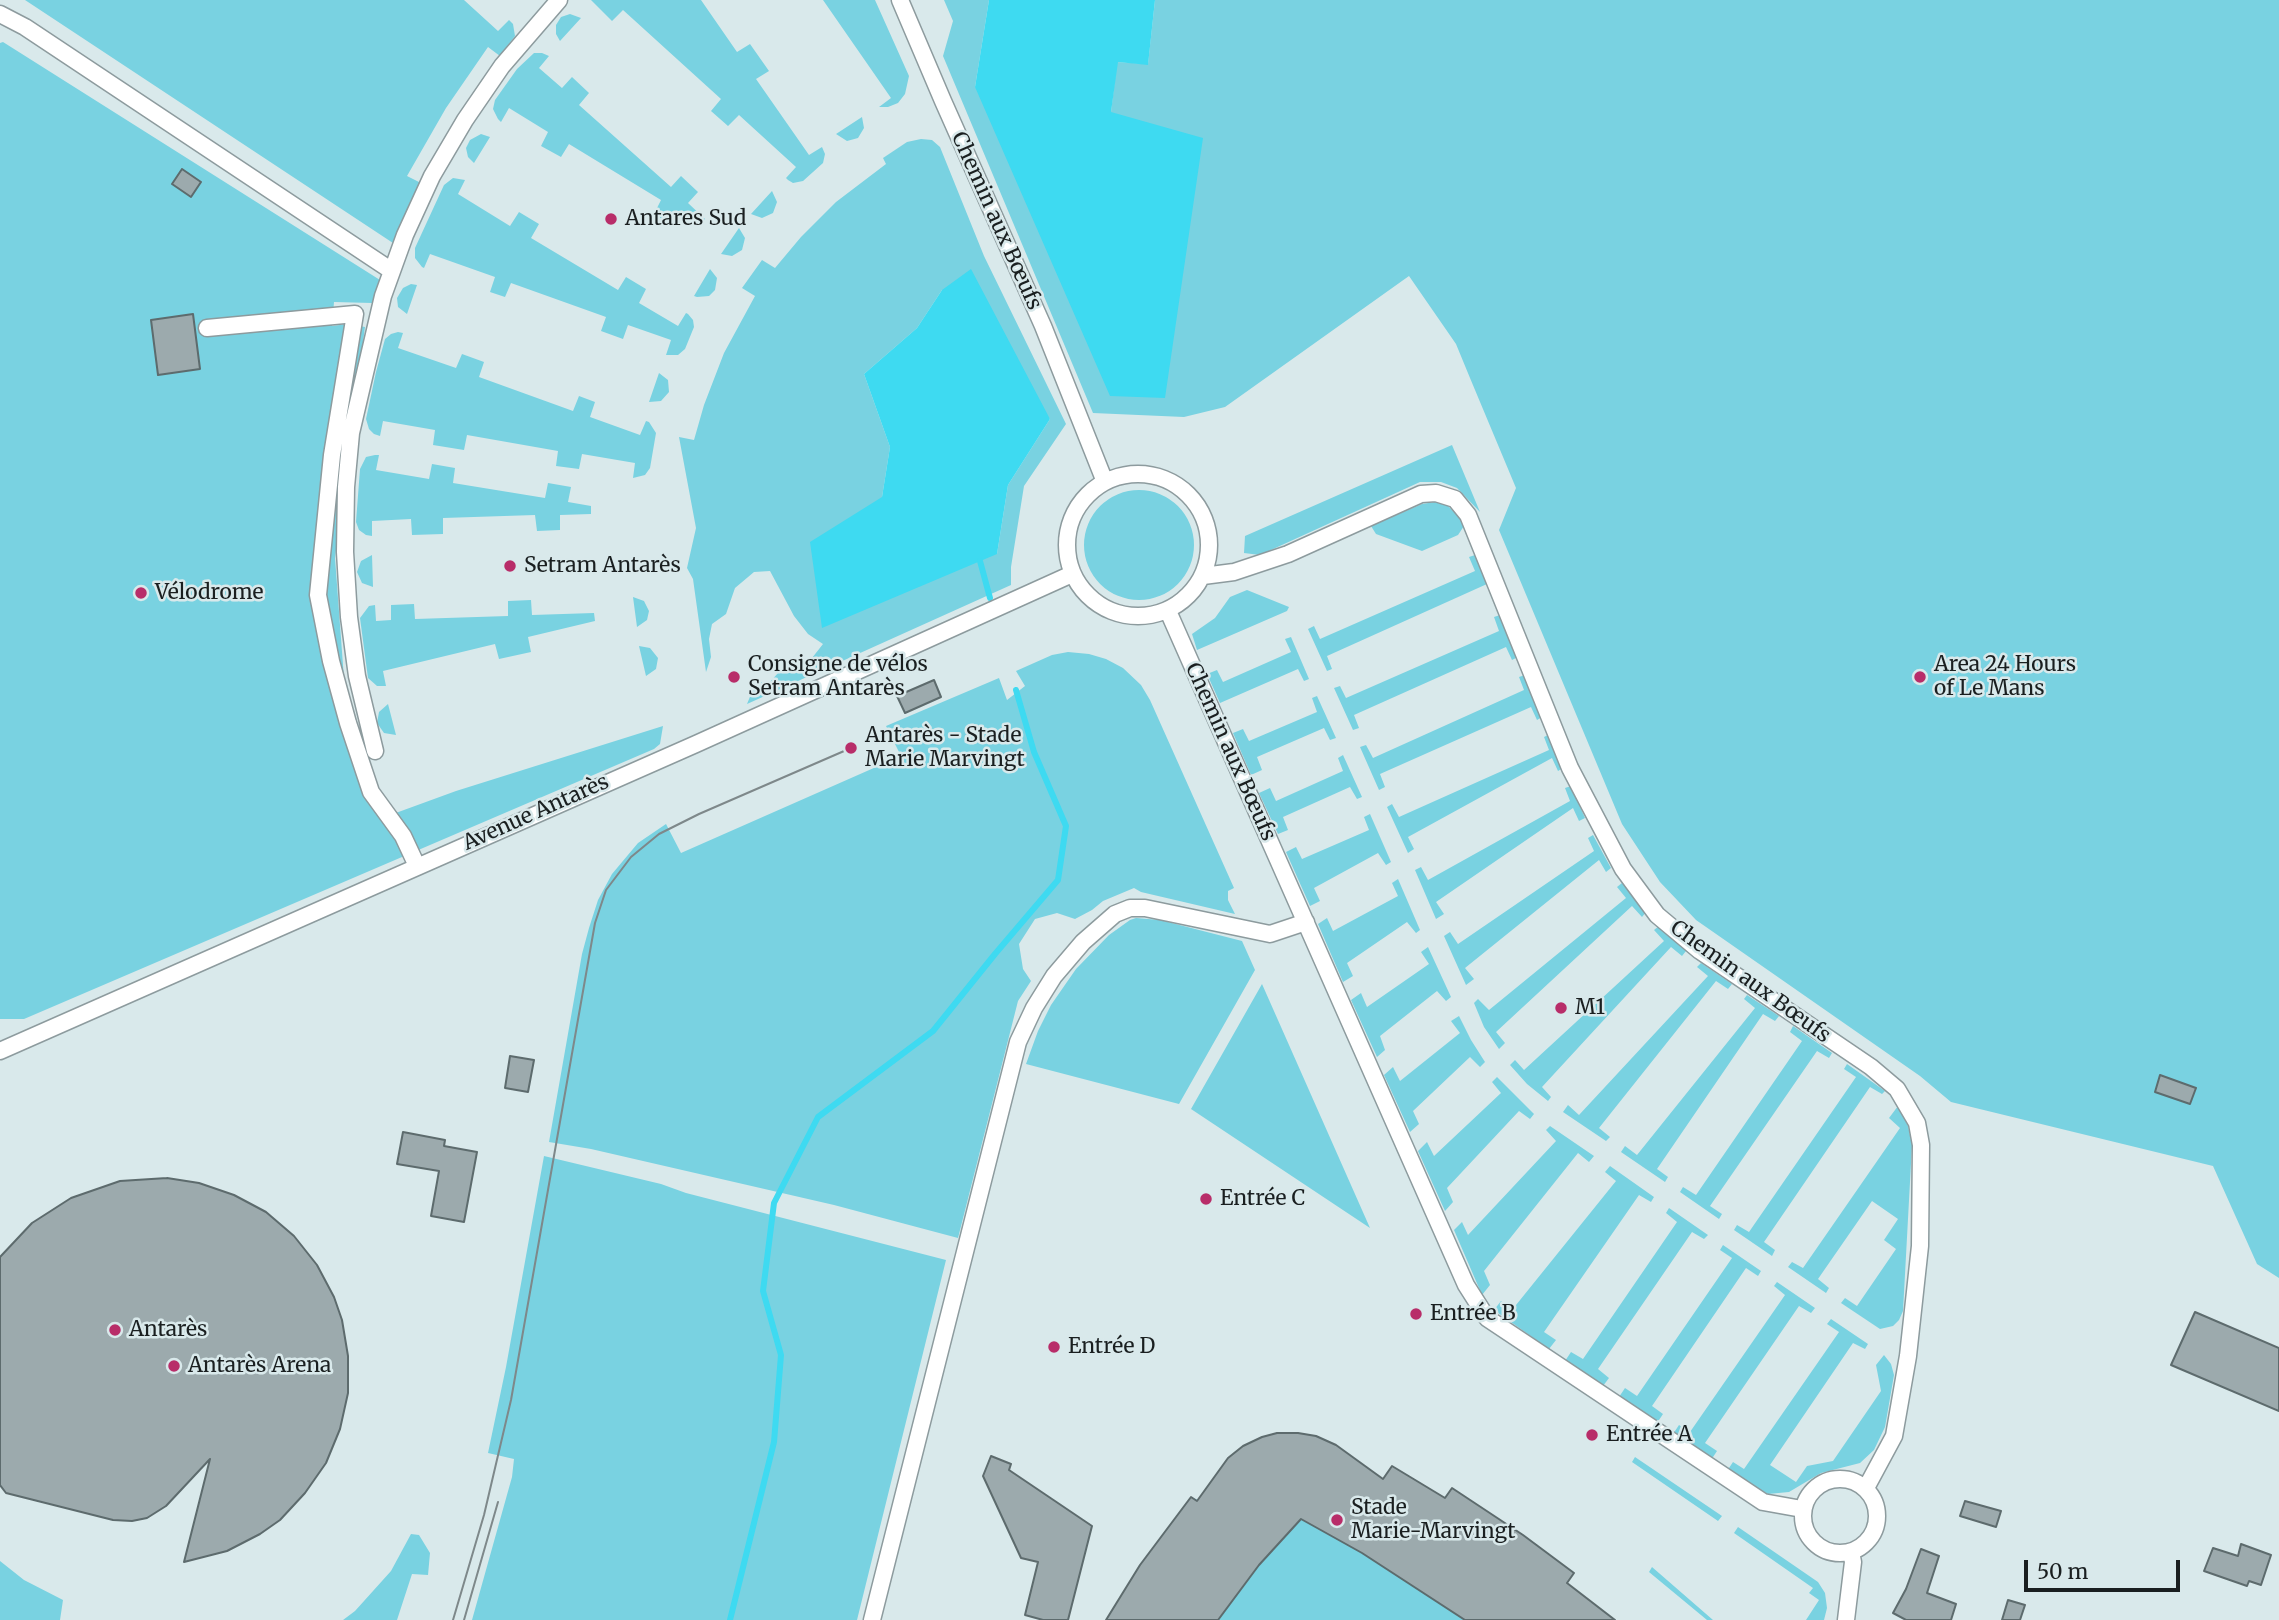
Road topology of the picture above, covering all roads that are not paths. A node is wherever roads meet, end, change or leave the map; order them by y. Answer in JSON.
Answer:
{"nodes":[{"id":1,"x":559,"y":0,"type":"edge"},
{"id":2,"x":900,"y":0,"type":"edge"},
{"id":3,"x":0,"y":14,"type":"edge"},
{"id":4,"x":392,"y":271,"type":"junction"},
{"id":5,"x":207,"y":328,"type":"dead end"},
{"id":6,"x":1105,"y":482,"type":"junction"},
{"id":7,"x":1072,"y":574,"type":"junction"},
{"id":8,"x":1203,"y":576,"type":"junction"},
{"id":9,"x":1167,"y":611,"type":"junction"},
{"id":10,"x":376,"y":751,"type":"dead end"},
{"id":11,"x":417,"y":866,"type":"junction"},
{"id":12,"x":1306,"y":922,"type":"junction"},
{"id":13,"x":0,"y":1051,"type":"edge"},
{"id":14,"x":1866,"y":1488,"type":"junction"},
{"id":15,"x":1802,"y":1509,"type":"junction"},
{"id":16,"x":1852,"y":1552,"type":"junction"},
{"id":17,"x":872,"y":1620,"type":"edge"},
{"id":18,"x":1846,"y":1620,"type":"edge"}],
"edges":[{"from":1,"to":4,"type":"street"},
{"from":2,"to":6,"type":"street","name":"Chemin aux Bœufs"},
{"from":3,"to":4,"type":"street"},
{"from":4,"to":10,"type":"street"},
{"from":5,"to":11,"type":"street"},
{"from":6,"to":7,"type":"street"},
{"from":6,"to":8,"type":"street"},
{"from":7,"to":9,"type":"street"},
{"from":7,"to":11,"type":"street","name":"Avenue Antarès"},
{"from":8,"to":9,"type":"street"},
{"from":8,"to":14,"type":"street","name":"Chemin aux Bœufs"},
{"from":9,"to":12,"type":"street","name":"Chemin aux Bœufs"},
{"from":11,"to":13,"type":"street","name":"Avenue Antarès"},
{"from":12,"to":15,"type":"street","name":"Chemin aux Bœufs"},
{"from":12,"to":17,"type":"street"},
{"from":14,"to":15,"type":"street"},
{"from":14,"to":16,"type":"street"},
{"from":15,"to":16,"type":"street"},
{"from":16,"to":18,"type":"street"}]}
